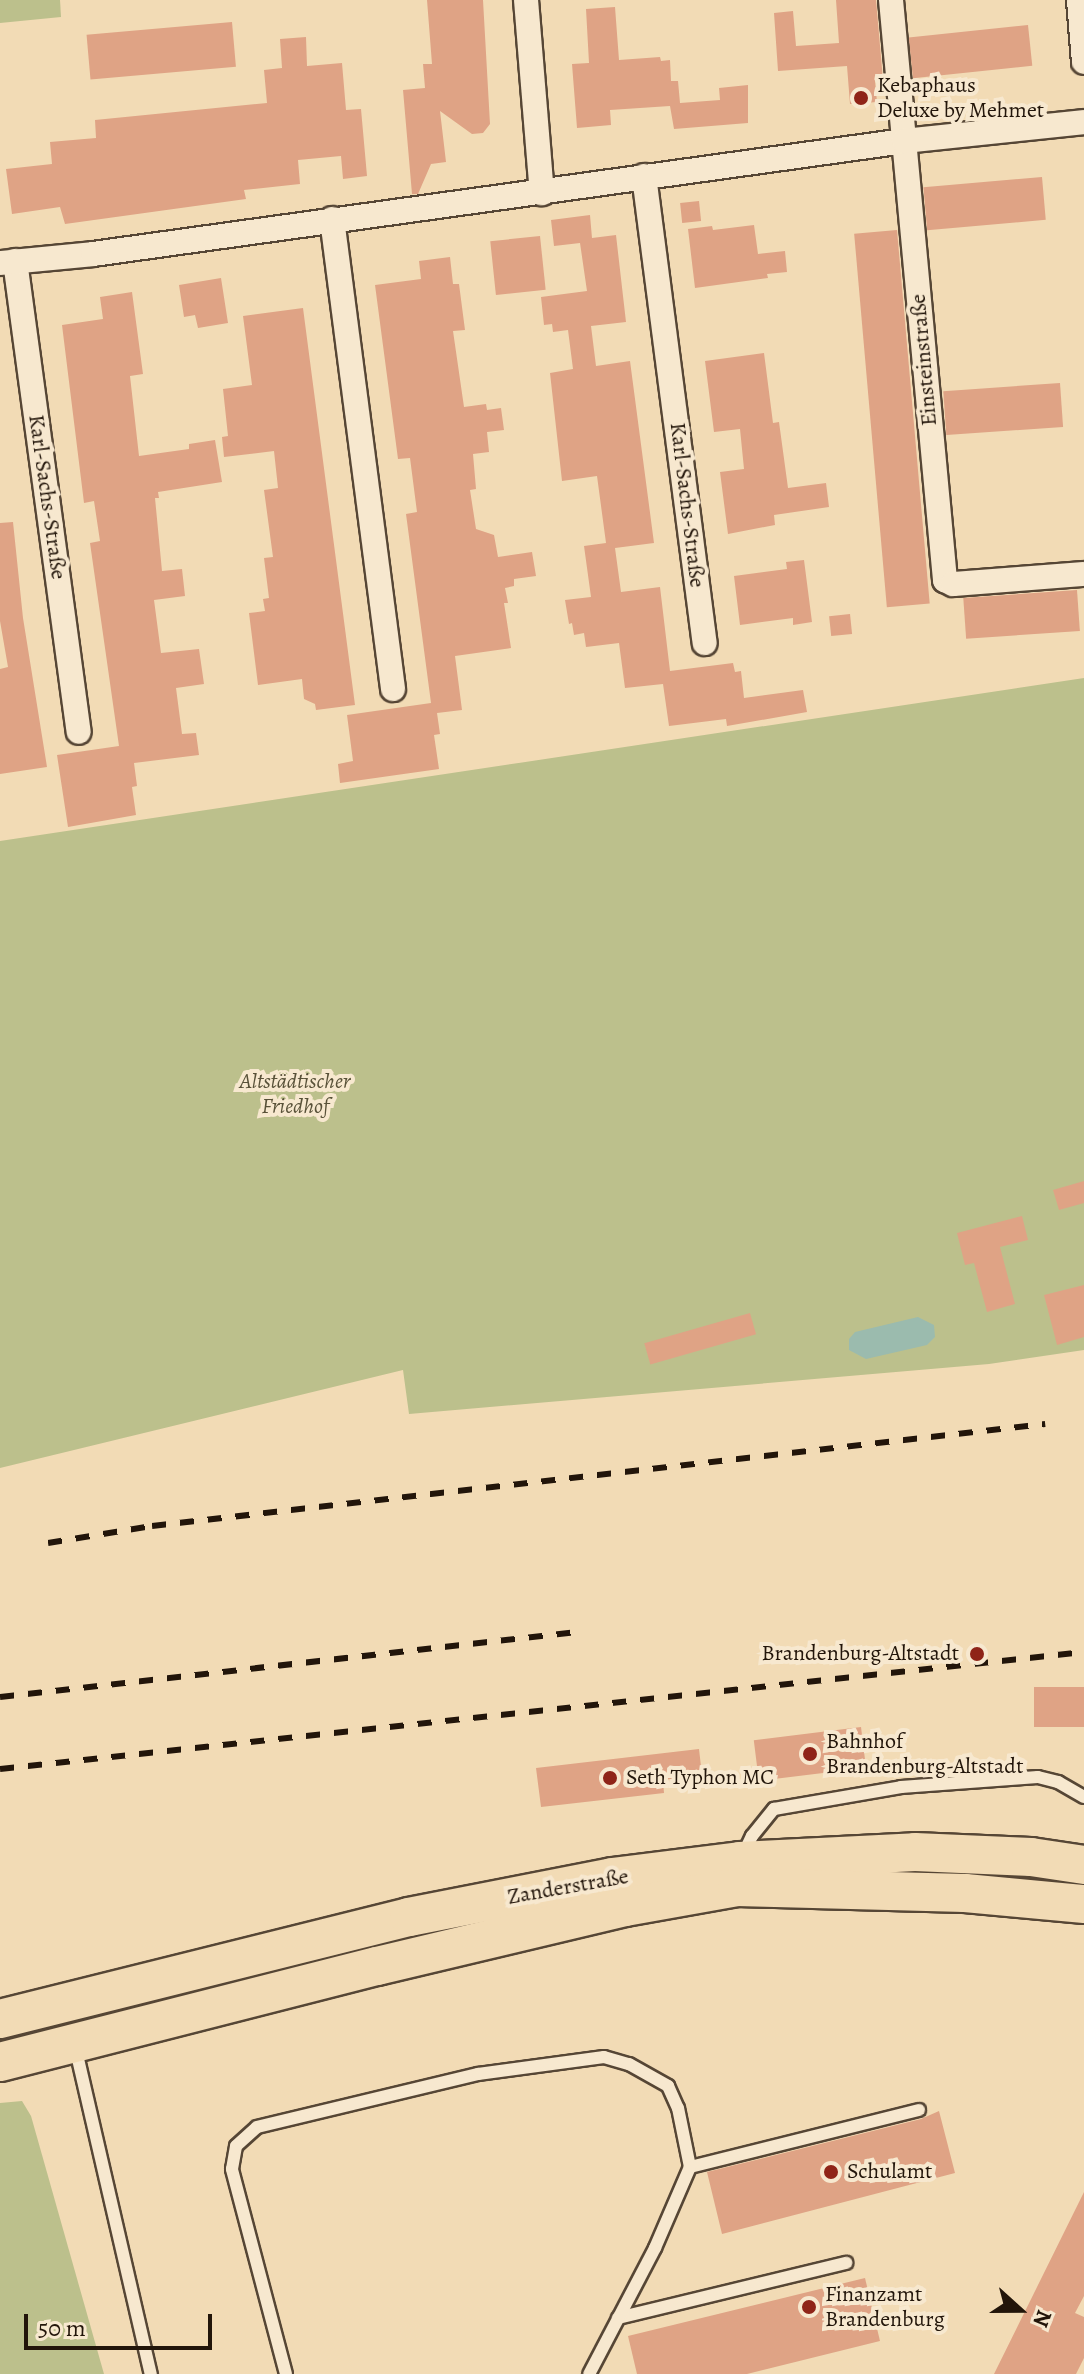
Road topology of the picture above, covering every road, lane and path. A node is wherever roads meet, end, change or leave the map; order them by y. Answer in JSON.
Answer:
{"nodes":[{"id":1,"x":526,"y":0,"type":"edge"},
{"id":2,"x":891,"y":0,"type":"edge"},
{"id":3,"x":1079,"y":0,"type":"edge"},
{"id":4,"x":1084,"y":62,"type":"edge"},
{"id":5,"x":1084,"y":122,"type":"edge"},
{"id":6,"x":904,"y":141,"type":"junction"},
{"id":7,"x":644,"y":176,"type":"junction"},
{"id":8,"x":542,"y":193,"type":"junction"},
{"id":9,"x":332,"y":219,"type":"junction"},
{"id":10,"x":8,"y":262,"type":"edge"},
{"id":11,"x":1084,"y":574,"type":"edge"},
{"id":12,"x":705,"y":643,"type":"dead end"},
{"id":13,"x":393,"y":689,"type":"dead end"},
{"id":14,"x":79,"y":732,"type":"dead end"},
{"id":15,"x":1084,"y":1797,"type":"edge"},
{"id":16,"x":740,"y":1861,"type":"junction"},
{"id":17,"x":1084,"y":1865,"type":"edge"},
{"id":18,"x":1084,"y":1904,"type":"edge"},
{"id":19,"x":62,"y":2001,"type":"junction"},
{"id":20,"x":0,"y":2019,"type":"edge"},
{"id":21,"x":74,"y":2043,"type":"junction"},
{"id":22,"x":0,"y":2062,"type":"edge"},
{"id":23,"x":919,"y":2110,"type":"dead end"},
{"id":24,"x":690,"y":2167,"type":"junction"},
{"id":25,"x":846,"y":2263,"type":"dead end"},
{"id":26,"x":618,"y":2318,"type":"junction"},
{"id":27,"x":151,"y":2374,"type":"edge"},
{"id":28,"x":286,"y":2374,"type":"edge"},
{"id":29,"x":589,"y":2374,"type":"edge"}],
"edges":[{"from":1,"to":8,"type":"street"},
{"from":2,"to":6,"type":"street","name":"Einsteinstraße"},
{"from":3,"to":4,"type":"street"},
{"from":5,"to":6,"type":"street","name":"Karl-Sachs-Straße"},
{"from":6,"to":7,"type":"street","name":"Karl-Sachs-Straße"},
{"from":6,"to":11,"type":"street","name":"Einsteinstraße"},
{"from":7,"to":8,"type":"street","name":"Karl-Sachs-Straße"},
{"from":7,"to":12,"type":"street","name":"Karl-Sachs-Straße"},
{"from":8,"to":9,"type":"street","name":"Karl-Sachs-Straße"},
{"from":9,"to":10,"type":"street","name":"Karl-Sachs-Straße"},
{"from":9,"to":13,"type":"street"},
{"from":10,"to":14,"type":"street","name":"Karl-Sachs-Straße"},
{"from":15,"to":16,"type":"lane"},
{"from":16,"to":17,"type":"main road","name":"Zanderstraße"},
{"from":16,"to":19,"type":"main road","name":"Zanderstraße"},
{"from":18,"to":21,"type":"main road","name":"Zanderstraße"},
{"from":19,"to":20,"type":"main road","name":"Zanderstraße"},
{"from":19,"to":21,"type":"main road"},
{"from":21,"to":22,"type":"main road","name":"Zanderstraße"},
{"from":21,"to":27,"type":"lane"},
{"from":23,"to":24,"type":"lane"},
{"from":24,"to":26,"type":"lane"},
{"from":24,"to":28,"type":"lane"},
{"from":25,"to":26,"type":"lane"},
{"from":26,"to":29,"type":"lane"}]}
